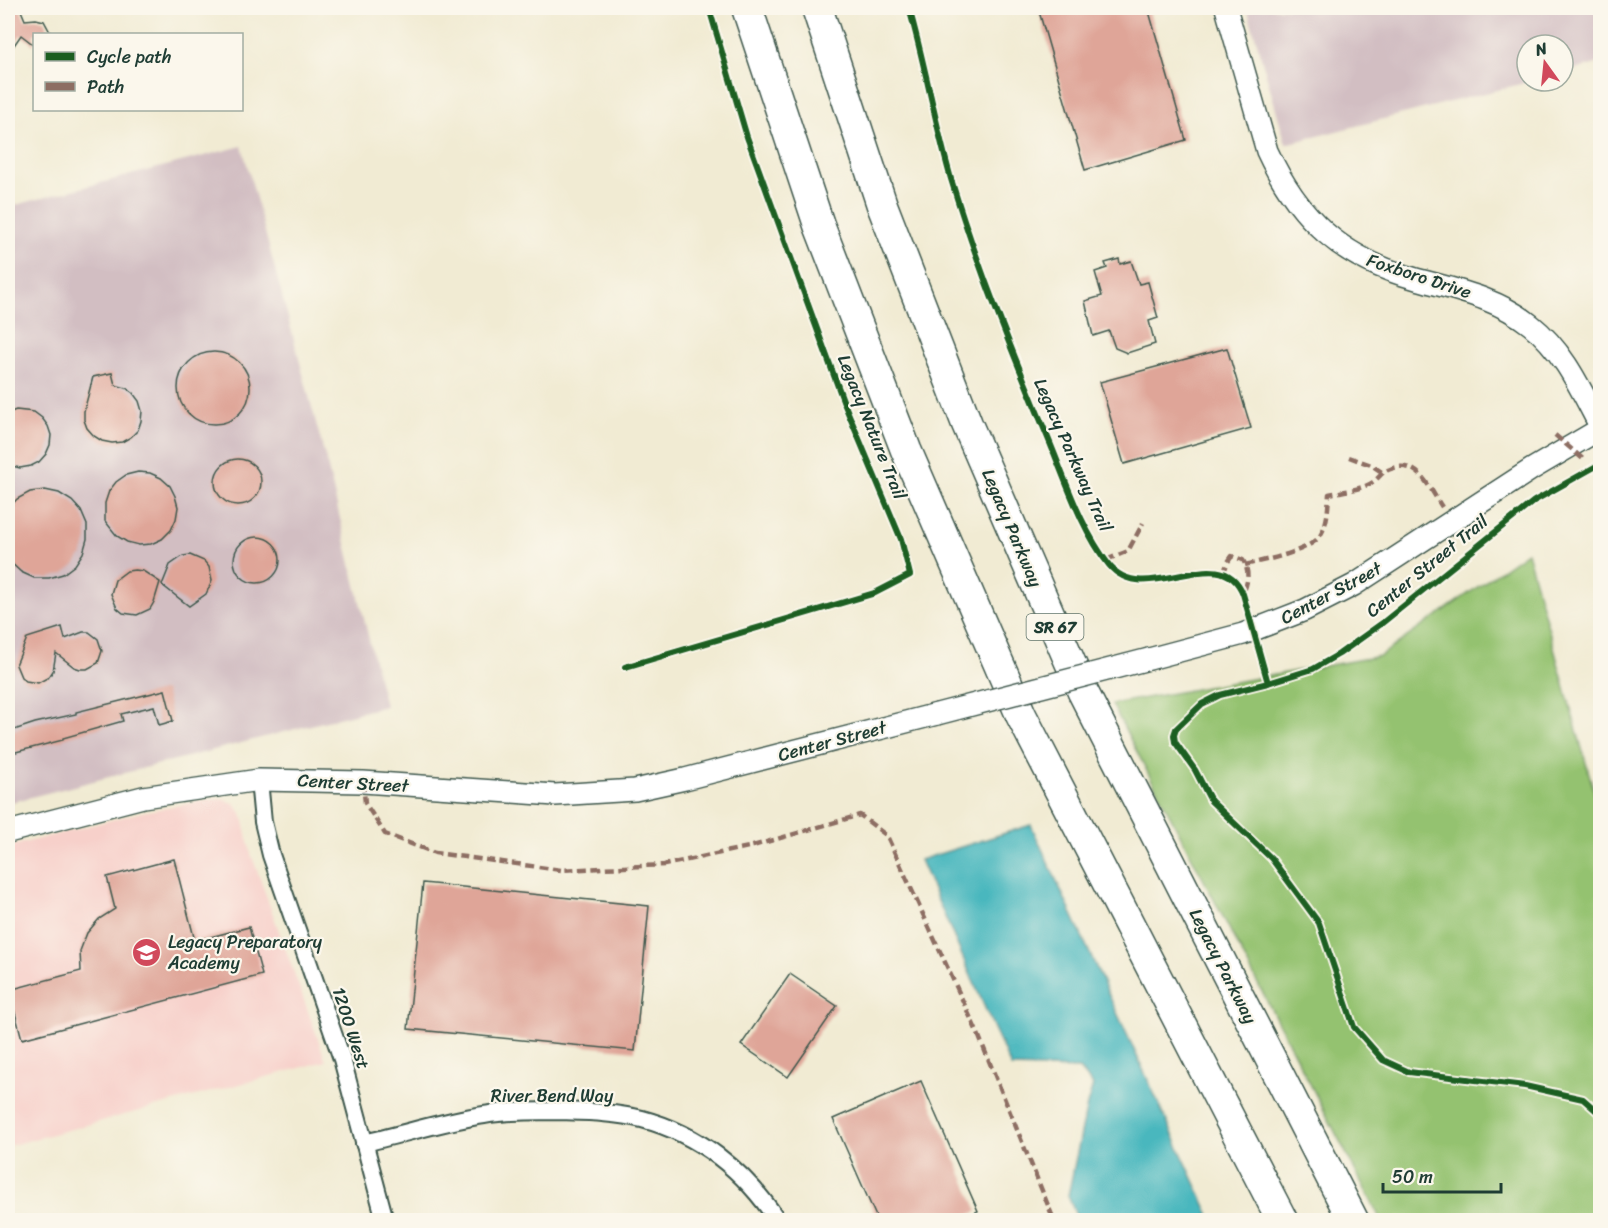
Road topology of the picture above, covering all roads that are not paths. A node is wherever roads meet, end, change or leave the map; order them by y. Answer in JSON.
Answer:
{"nodes":[{"id":1,"x":747,"y":8,"type":"edge"},
{"id":2,"x":817,"y":8,"type":"edge"},
{"id":3,"x":1226,"y":8,"type":"edge"},
{"id":4,"x":1600,"y":428,"type":"edge"},
{"id":5,"x":259,"y":780,"type":"junction"},
{"id":6,"x":8,"y":832,"type":"edge"},
{"id":7,"x":364,"y":1143,"type":"junction"},
{"id":8,"x":385,"y":1221,"type":"edge"},
{"id":9,"x":777,"y":1221,"type":"edge"},
{"id":10,"x":1282,"y":1221,"type":"edge"},
{"id":11,"x":1353,"y":1221,"type":"edge"}],
"edges":[{"from":1,"to":10,"type":"highway"},
{"from":2,"to":11,"type":"highway","name":"Legacy Parkway","number":"SR 67"},
{"from":3,"to":4,"type":"street","name":"Foxboro Drive"},
{"from":4,"to":5,"type":"street","name":"Center Street","bridge":true},
{"from":5,"to":6,"type":"street","name":"Center Street"},
{"from":5,"to":7,"type":"street","name":"1200 West"},
{"from":7,"to":8,"type":"street","name":"1200 West"},
{"from":7,"to":9,"type":"street","name":"River Bend Way"}]}
